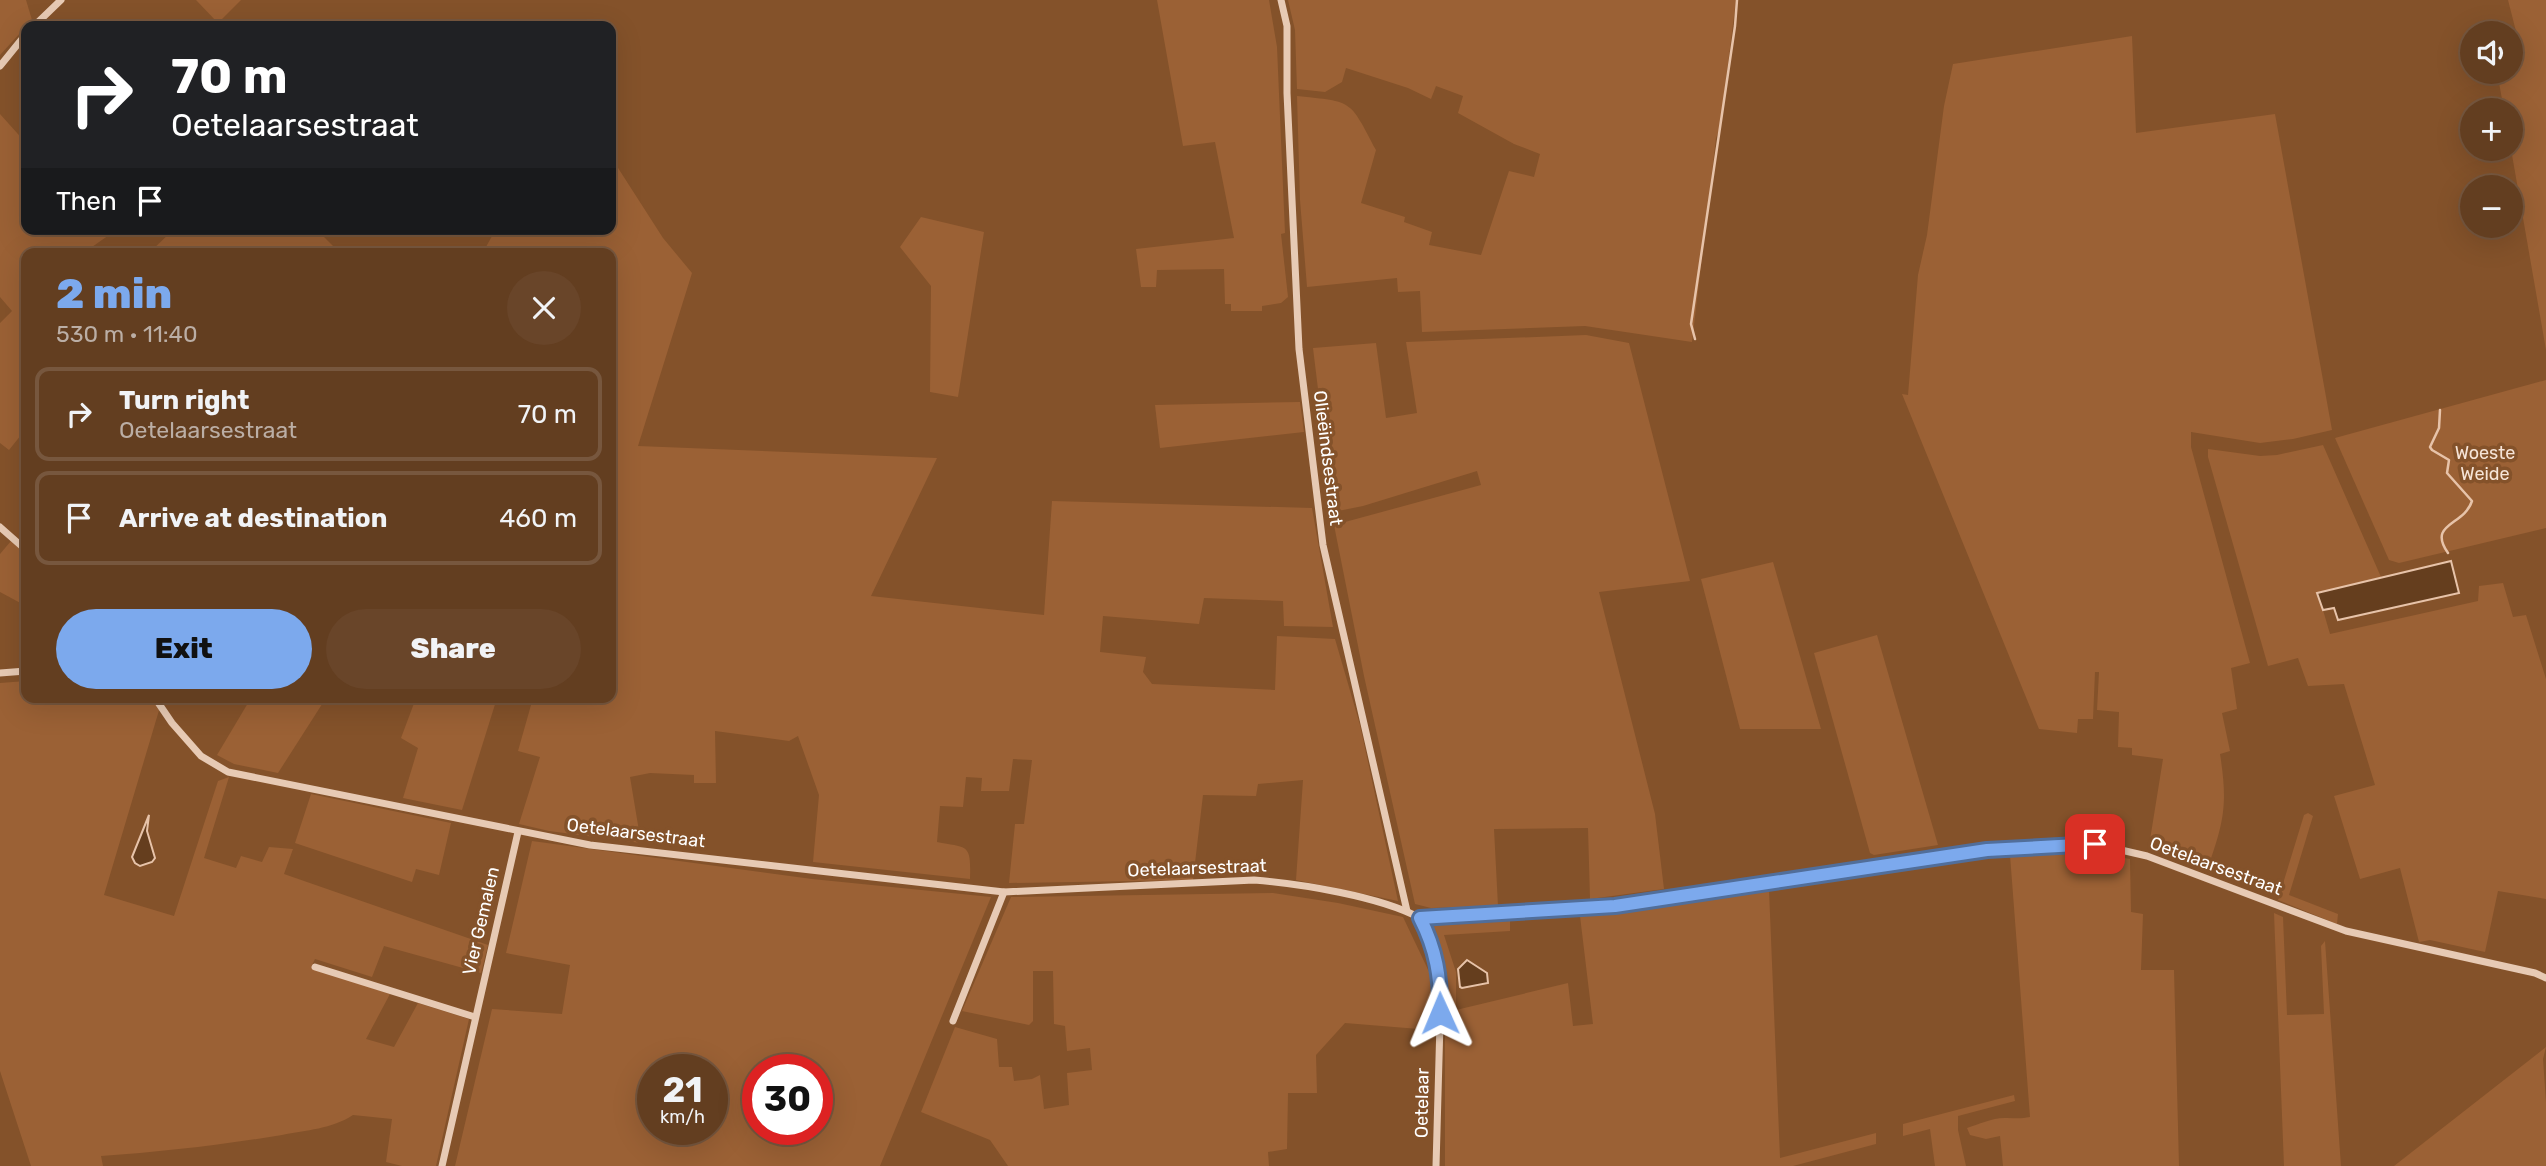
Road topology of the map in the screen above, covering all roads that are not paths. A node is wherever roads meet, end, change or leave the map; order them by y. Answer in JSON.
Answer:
{"nodes":[{"id":1,"x":61,"y":0,"type":"edge"},
{"id":2,"x":1281,"y":0,"type":"edge"},
{"id":3,"x":39,"y":21,"type":"edge"},
{"id":4,"x":21,"y":40,"type":"edge"},
{"id":5,"x":0,"y":66,"type":"edge"},
{"id":6,"x":0,"y":527,"type":"edge"},
{"id":7,"x":21,"y":546,"type":"edge"},
{"id":8,"x":21,"y":671,"type":"edge"},
{"id":9,"x":0,"y":673,"type":"edge"},
{"id":10,"x":159,"y":703,"type":"edge"},
{"id":11,"x":518,"y":832,"type":"junction"},
{"id":12,"x":1004,"y":892,"type":"junction"},
{"id":13,"x":1407,"y":911,"type":"junction"},
{"id":14,"x":1420,"y":918,"type":"junction"},
{"id":15,"x":315,"y":967,"type":"dead end"},
{"id":16,"x":2546,"y":978,"type":"edge"},
{"id":17,"x":475,"y":1017,"type":"junction"},
{"id":18,"x":953,"y":1021,"type":"dead end"},
{"id":19,"x":442,"y":1166,"type":"edge"},
{"id":20,"x":1436,"y":1166,"type":"edge"}],
"edges":[{"from":1,"to":3,"type":"street"},
{"from":2,"to":13,"type":"street","name":"Olieëindsestraat"},
{"from":4,"to":5,"type":"street"},
{"from":6,"to":7,"type":"street"},
{"from":8,"to":9,"type":"street"},
{"from":10,"to":11,"type":"street","name":"Oetelaarsestraat"},
{"from":11,"to":12,"type":"street","name":"Oetelaarsestraat"},
{"from":11,"to":17,"type":"street","name":"Vier Gemalen"},
{"from":12,"to":13,"type":"street","name":"Oetelaarsestraat"},
{"from":12,"to":18,"type":"street"},
{"from":13,"to":14,"type":"street","name":"Oetelaarsestraat"},
{"from":14,"to":16,"type":"street","name":"Oetelaarsestraat"},
{"from":14,"to":20,"type":"street","name":"Oetelaar"},
{"from":15,"to":17,"type":"street"},
{"from":17,"to":19,"type":"street","name":"Vier Gemalen"}]}
